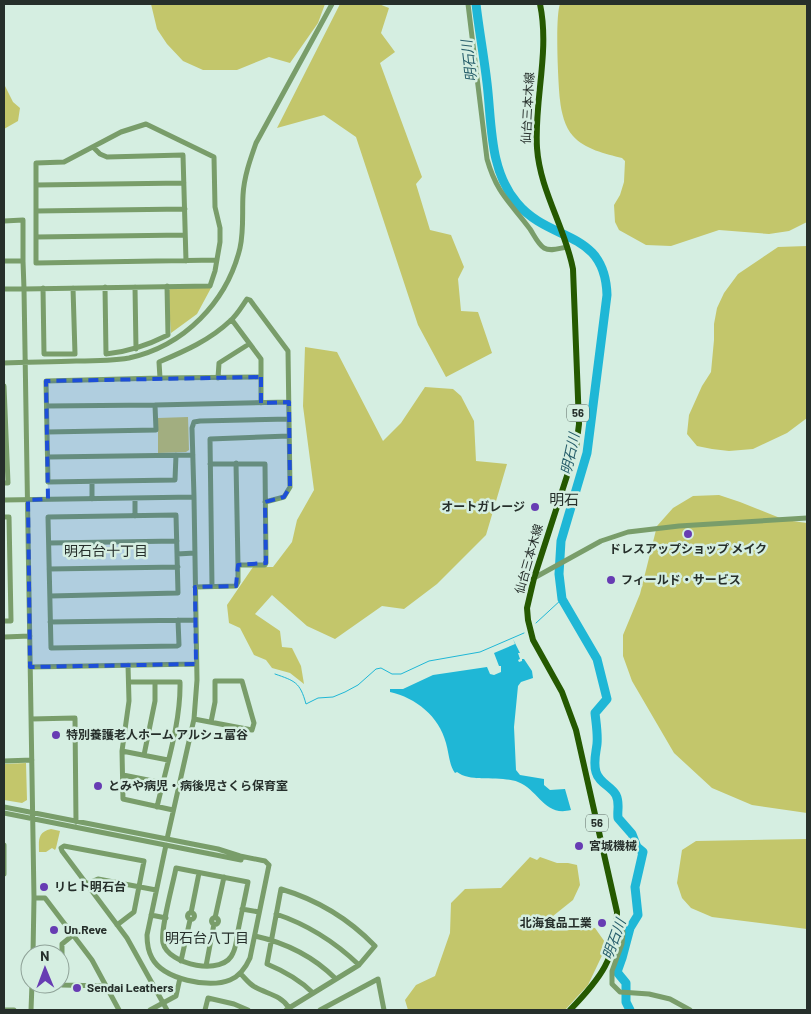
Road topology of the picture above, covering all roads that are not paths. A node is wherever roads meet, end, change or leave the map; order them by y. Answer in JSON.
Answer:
{"nodes":[{"id":1,"x":332,"y":4,"type":"edge"},
{"id":2,"x":468,"y":4,"type":"edge"},
{"id":3,"x":540,"y":4,"type":"edge"},
{"id":4,"x":94,"y":146,"type":"junction"},
{"id":5,"x":184,"y":182,"type":"junction"},
{"id":6,"x":36,"y":185,"type":"junction"},
{"id":7,"x":184,"y":209,"type":"junction"},
{"id":8,"x":36,"y":211,"type":"junction"},
{"id":9,"x":23,"y":220,"type":"junction"},
{"id":10,"x":36,"y":220,"type":"junction"},
{"id":11,"x":4,"y":221,"type":"edge"},
{"id":12,"x":185,"y":234,"type":"junction"},
{"id":13,"x":36,"y":237,"type":"junction"},
{"id":14,"x":566,"y":245,"type":"junction"},
{"id":15,"x":186,"y":260,"type":"junction"},
{"id":16,"x":217,"y":260,"type":"junction"},
{"id":17,"x":4,"y":261,"type":"edge"},
{"id":18,"x":24,"y":261,"type":"junction"},
{"id":19,"x":167,"y":286,"type":"junction"},
{"id":20,"x":105,"y":287,"type":"junction"},
{"id":21,"x":135,"y":287,"type":"junction"},
{"id":22,"x":43,"y":288,"type":"junction"},
{"id":23,"x":73,"y":288,"type":"junction"},
{"id":24,"x":4,"y":289,"type":"edge"},
{"id":25,"x":24,"y":289,"type":"junction"},
{"id":26,"x":232,"y":320,"type":"junction"},
{"id":27,"x":250,"y":344,"type":"junction"},
{"id":28,"x":136,"y":349,"type":"junction"},
{"id":29,"x":26,"y":362,"type":"junction"},
{"id":30,"x":4,"y":363,"type":"edge"},
{"id":31,"x":261,"y":377,"type":"junction"},
{"id":32,"x":160,"y":378,"type":"junction"},
{"id":33,"x":218,"y":378,"type":"junction"},
{"id":34,"x":4,"y":386,"type":"edge"},
{"id":35,"x":289,"y":402,"type":"junction"},
{"id":36,"x":262,"y":403,"type":"junction"},
{"id":37,"x":155,"y":404,"type":"junction"},
{"id":38,"x":47,"y":406,"type":"junction"},
{"id":39,"x":289,"y":419,"type":"junction"},
{"id":40,"x":47,"y":432,"type":"junction"},
{"id":41,"x":289,"y":436,"type":"junction"},
{"id":42,"x":193,"y":454,"type":"junction"},
{"id":43,"x":176,"y":455,"type":"junction"},
{"id":44,"x":48,"y":457,"type":"junction"},
{"id":45,"x":236,"y":463,"type":"junction"},
{"id":46,"x":210,"y":464,"type":"junction"},
{"id":47,"x":92,"y":482,"type":"junction"},
{"id":48,"x":4,"y":483,"type":"edge"},
{"id":49,"x":194,"y":497,"type":"junction"},
{"id":50,"x":135,"y":498,"type":"junction"},
{"id":51,"x":92,"y":499,"type":"junction"},
{"id":52,"x":4,"y":500,"type":"edge"},
{"id":53,"x":28,"y":500,"type":"junction"},
{"id":54,"x":265,"y":502,"type":"junction"},
{"id":55,"x":136,"y":516,"type":"junction"},
{"id":56,"x":4,"y":518,"type":"edge"},
{"id":57,"x":807,"y":518,"type":"edge"},
{"id":58,"x":177,"y":541,"type":"junction"},
{"id":59,"x":7,"y":542,"type":"edge"},
{"id":60,"x":49,"y":543,"type":"junction"},
{"id":61,"x":178,"y":554,"type":"junction"},
{"id":62,"x":195,"y":554,"type":"junction"},
{"id":63,"x":238,"y":565,"type":"junction"},
{"id":64,"x":178,"y":567,"type":"junction"},
{"id":65,"x":7,"y":569,"type":"edge"},
{"id":66,"x":49,"y":569,"type":"junction"},
{"id":67,"x":534,"y":578,"type":"junction"},
{"id":68,"x":195,"y":586,"type":"junction"},
{"id":69,"x":212,"y":586,"type":"junction"},
{"id":70,"x":4,"y":594,"type":"edge"},
{"id":71,"x":10,"y":594,"type":"junction"},
{"id":72,"x":50,"y":596,"type":"junction"},
{"id":73,"x":178,"y":620,"type":"junction"},
{"id":74,"x":196,"y":620,"type":"junction"},
{"id":75,"x":4,"y":621,"type":"edge"},
{"id":76,"x":50,"y":622,"type":"junction"},
{"id":77,"x":30,"y":636,"type":"junction"},
{"id":78,"x":4,"y":637,"type":"edge"},
{"id":79,"x":196,"y":664,"type":"junction"},
{"id":80,"x":128,"y":665,"type":"junction"},
{"id":81,"x":30,"y":667,"type":"junction"},
{"id":82,"x":129,"y":682,"type":"junction"},
{"id":83,"x":155,"y":682,"type":"junction"},
{"id":84,"x":31,"y":719,"type":"junction"},
{"id":85,"x":194,"y":719,"type":"junction"},
{"id":86,"x":211,"y":722,"type":"junction"},
{"id":87,"x":122,"y":751,"type":"junction"},
{"id":88,"x":144,"y":755,"type":"junction"},
{"id":89,"x":32,"y":760,"type":"junction"},
{"id":90,"x":168,"y":760,"type":"junction"},
{"id":91,"x":4,"y":761,"type":"edge"},
{"id":92,"x":123,"y":775,"type":"junction"},
{"id":93,"x":162,"y":783,"type":"junction"},
{"id":94,"x":4,"y":807,"type":"edge"},
{"id":95,"x":157,"y":807,"type":"junction"},
{"id":96,"x":173,"y":810,"type":"junction"},
{"id":97,"x":4,"y":814,"type":"edge"},
{"id":98,"x":33,"y":816,"type":"junction"},
{"id":99,"x":76,"y":822,"type":"junction"},
{"id":100,"x":166,"y":842,"type":"junction"},
{"id":101,"x":4,"y":845,"type":"edge"},
{"id":102,"x":199,"y":872,"type":"junction"},
{"id":103,"x":4,"y":874,"type":"edge"},
{"id":104,"x":224,"y":877,"type":"junction"},
{"id":105,"x":86,"y":884,"type":"junction"},
{"id":106,"x":139,"y":886,"type":"junction"},
{"id":107,"x":156,"y":890,"type":"junction"},
{"id":108,"x":34,"y":898,"type":"junction"},
{"id":109,"x":242,"y":909,"type":"junction"},
{"id":110,"x":259,"y":912,"type":"junction"},
{"id":111,"x":276,"y":914,"type":"junction"},
{"id":112,"x":151,"y":915,"type":"junction"},
{"id":113,"x":166,"y":918,"type":"junction"},
{"id":114,"x":117,"y":925,"type":"junction"},
{"id":115,"x":617,"y":931,"type":"junction"},
{"id":116,"x":73,"y":935,"type":"junction"},
{"id":117,"x":255,"y":936,"type":"junction"},
{"id":118,"x":271,"y":939,"type":"junction"},
{"id":119,"x":33,"y":944,"type":"edge"},
{"id":120,"x":182,"y":961,"type":"junction"},
{"id":121,"x":206,"y":966,"type":"junction"},
{"id":122,"x":359,"y":966,"type":"junction"},
{"id":123,"x":240,"y":973,"type":"junction"},
{"id":124,"x":180,"y":978,"type":"junction"},
{"id":125,"x":336,"y":979,"type":"junction"},
{"id":126,"x":105,"y":986,"type":"junction"},
{"id":127,"x":32,"y":994,"type":"edge"},
{"id":128,"x":313,"y":994,"type":"junction"},
{"id":129,"x":163,"y":1003,"type":"junction"},
{"id":130,"x":287,"y":1009,"type":"edge"},
{"id":131,"x":4,"y":1010,"type":"edge"},
{"id":132,"x":14,"y":1010,"type":"edge"},
{"id":133,"x":31,"y":1010,"type":"edge"},
{"id":134,"x":119,"y":1010,"type":"edge"},
{"id":135,"x":150,"y":1010,"type":"edge"},
{"id":136,"x":167,"y":1010,"type":"edge"},
{"id":137,"x":205,"y":1010,"type":"edge"},
{"id":138,"x":248,"y":1010,"type":"edge"},
{"id":139,"x":320,"y":1010,"type":"edge"},
{"id":140,"x":384,"y":1010,"type":"edge"},
{"id":141,"x":570,"y":1010,"type":"edge"},
{"id":142,"x":690,"y":1010,"type":"edge"}],
"edges":[{"from":1,"to":29,"type":"street"},
{"from":2,"to":14,"type":"street"},
{"from":3,"to":14,"type":"main road","name":"仙台三本木線","number":"56"},
{"from":4,"to":5,"type":"street"},
{"from":4,"to":6,"type":"street"},
{"from":4,"to":16,"type":"street"},
{"from":5,"to":6,"type":"street"},
{"from":5,"to":7,"type":"street"},
{"from":6,"to":8,"type":"street"},
{"from":7,"to":8,"type":"street"},
{"from":7,"to":12,"type":"street"},
{"from":8,"to":10,"type":"street"},
{"from":9,"to":10,"type":"street"},
{"from":9,"to":11,"type":"street"},
{"from":9,"to":18,"type":"street"},
{"from":10,"to":13,"type":"street"},
{"from":12,"to":13,"type":"street"},
{"from":12,"to":15,"type":"street"},
{"from":13,"to":15,"type":"street"},
{"from":14,"to":67,"type":"main road","name":"仙台三本木線","number":"56"},
{"from":15,"to":16,"type":"street"},
{"from":16,"to":19,"type":"street"},
{"from":17,"to":18,"type":"street"},
{"from":18,"to":25,"type":"street"},
{"from":19,"to":21,"type":"street"},
{"from":19,"to":28,"type":"street"},
{"from":20,"to":21,"type":"street"},
{"from":20,"to":23,"type":"street"},
{"from":20,"to":28,"type":"street"},
{"from":21,"to":28,"type":"street"},
{"from":22,"to":23,"type":"street"},
{"from":22,"to":23,"type":"street"},
{"from":22,"to":25,"type":"street"},
{"from":24,"to":25,"type":"street"},
{"from":25,"to":29,"type":"street"},
{"from":26,"to":27,"type":"street"},
{"from":26,"to":32,"type":"street"},
{"from":26,"to":35,"type":"street"},
{"from":27,"to":31,"type":"street"},
{"from":27,"to":33,"type":"street"},
{"from":29,"to":30,"type":"street"},
{"from":29,"to":53,"type":"street"},
{"from":31,"to":33,"type":"street"},
{"from":31,"to":36,"type":"street"},
{"from":32,"to":33,"type":"street"},
{"from":32,"to":38,"type":"street"},
{"from":34,"to":48,"type":"street"},
{"from":35,"to":36,"type":"street"},
{"from":35,"to":39,"type":"street"},
{"from":36,"to":37,"type":"street"},
{"from":37,"to":38,"type":"street"},
{"from":37,"to":40,"type":"street"},
{"from":38,"to":40,"type":"street"},
{"from":39,"to":41,"type":"street"},
{"from":39,"to":42,"type":"street"},
{"from":40,"to":44,"type":"street"},
{"from":41,"to":46,"type":"street"},
{"from":41,"to":54,"type":"street"},
{"from":42,"to":43,"type":"street"},
{"from":42,"to":49,"type":"street"},
{"from":43,"to":44,"type":"street"},
{"from":43,"to":47,"type":"street"},
{"from":44,"to":47,"type":"street"},
{"from":45,"to":46,"type":"street"},
{"from":45,"to":54,"type":"street"},
{"from":45,"to":63,"type":"street"},
{"from":46,"to":69,"type":"street"},
{"from":47,"to":51,"type":"street"},
{"from":49,"to":50,"type":"street"},
{"from":49,"to":62,"type":"street"},
{"from":50,"to":51,"type":"street"},
{"from":50,"to":55,"type":"street"},
{"from":51,"to":53,"type":"street"},
{"from":52,"to":53,"type":"street"},
{"from":53,"to":77,"type":"street"},
{"from":54,"to":63,"type":"street"},
{"from":55,"to":58,"type":"street"},
{"from":55,"to":60,"type":"street"},
{"from":56,"to":59,"type":"street"},
{"from":57,"to":67,"type":"street"},
{"from":58,"to":60,"type":"street"},
{"from":58,"to":61,"type":"street"},
{"from":59,"to":65,"type":"street"},
{"from":60,"to":66,"type":"street"},
{"from":61,"to":62,"type":"street"},
{"from":61,"to":64,"type":"street"},
{"from":62,"to":68,"type":"street"},
{"from":63,"to":69,"type":"street"},
{"from":64,"to":66,"type":"street"},
{"from":64,"to":72,"type":"street"},
{"from":65,"to":71,"type":"street"},
{"from":66,"to":72,"type":"street"},
{"from":67,"to":115,"type":"main road","name":"仙台三本木線","number":"56"},
{"from":68,"to":69,"type":"street"},
{"from":68,"to":74,"type":"street"},
{"from":70,"to":71,"type":"street"},
{"from":71,"to":75,"type":"street"},
{"from":72,"to":76,"type":"street"},
{"from":73,"to":74,"type":"street"},
{"from":73,"to":76,"type":"street"},
{"from":73,"to":76,"type":"street"},
{"from":74,"to":79,"type":"street"},
{"from":77,"to":78,"type":"street"},
{"from":77,"to":81,"type":"street"},
{"from":79,"to":80,"type":"street"},
{"from":79,"to":85,"type":"street"},
{"from":80,"to":81,"type":"street"},
{"from":80,"to":82,"type":"street"},
{"from":81,"to":84,"type":"street"},
{"from":82,"to":83,"type":"street"},
{"from":82,"to":87,"type":"street"},
{"from":83,"to":88,"type":"street"},
{"from":83,"to":90,"type":"street"},
{"from":84,"to":89,"type":"street"},
{"from":84,"to":99,"type":"street"},
{"from":85,"to":86,"type":"street"},
{"from":85,"to":96,"type":"street"},
{"from":86,"to":86,"type":"street"},
{"from":87,"to":88,"type":"street"},
{"from":87,"to":92,"type":"street"},
{"from":88,"to":90,"type":"street"},
{"from":89,"to":91,"type":"street"},
{"from":89,"to":98,"type":"street"},
{"from":90,"to":93,"type":"street"},
{"from":92,"to":93,"type":"street"},
{"from":92,"to":95,"type":"street"},
{"from":93,"to":95,"type":"street"},
{"from":94,"to":98,"type":"street"},
{"from":95,"to":96,"type":"street"},
{"from":96,"to":100,"type":"street"},
{"from":97,"to":98,"type":"street"},
{"from":98,"to":99,"type":"street"},
{"from":98,"to":100,"type":"street"},
{"from":98,"to":108,"type":"street"},
{"from":99,"to":100,"type":"street"},
{"from":100,"to":107,"type":"street"},
{"from":100,"to":110,"type":"street"},
{"from":101,"to":103,"type":"street"},
{"from":102,"to":104,"type":"street"},
{"from":102,"to":113,"type":"street"},
{"from":102,"to":120,"type":"street"},
{"from":104,"to":109,"type":"street"},
{"from":104,"to":121,"type":"street"},
{"from":105,"to":106,"type":"street"},
{"from":105,"to":106,"type":"street"},
{"from":105,"to":114,"type":"street"},
{"from":106,"to":107,"type":"street"},
{"from":106,"to":114,"type":"street"},
{"from":107,"to":112,"type":"street"},
{"from":108,"to":116,"type":"street"},
{"from":108,"to":119,"type":"street"},
{"from":109,"to":110,"type":"street"},
{"from":109,"to":121,"type":"street"},
{"from":110,"to":117,"type":"street"},
{"from":111,"to":118,"type":"street"},
{"from":111,"to":122,"type":"street"},
{"from":111,"to":122,"type":"street"},
{"from":112,"to":113,"type":"street"},
{"from":112,"to":124,"type":"street"},
{"from":113,"to":120,"type":"street"},
{"from":114,"to":129,"type":"street"},
{"from":115,"to":141,"type":"main road","name":"仙台三本木線","number":"56"},
{"from":115,"to":142,"type":"street"},
{"from":116,"to":126,"type":"street"},
{"from":116,"to":126,"type":"street"},
{"from":117,"to":118,"type":"street"},
{"from":117,"to":123,"type":"street"},
{"from":118,"to":125,"type":"street"},
{"from":118,"to":128,"type":"street"},
{"from":120,"to":121,"type":"street"},
{"from":122,"to":125,"type":"street"},
{"from":123,"to":124,"type":"street"},
{"from":123,"to":130,"type":"street"},
{"from":124,"to":129,"type":"street"},
{"from":125,"to":128,"type":"street"},
{"from":126,"to":134,"type":"street"},
{"from":127,"to":133,"type":"street"},
{"from":128,"to":130,"type":"street"},
{"from":129,"to":135,"type":"street"},
{"from":129,"to":136,"type":"street"},
{"from":131,"to":132,"type":"street"},
{"from":137,"to":138,"type":"street"},
{"from":139,"to":140,"type":"street"}]}
